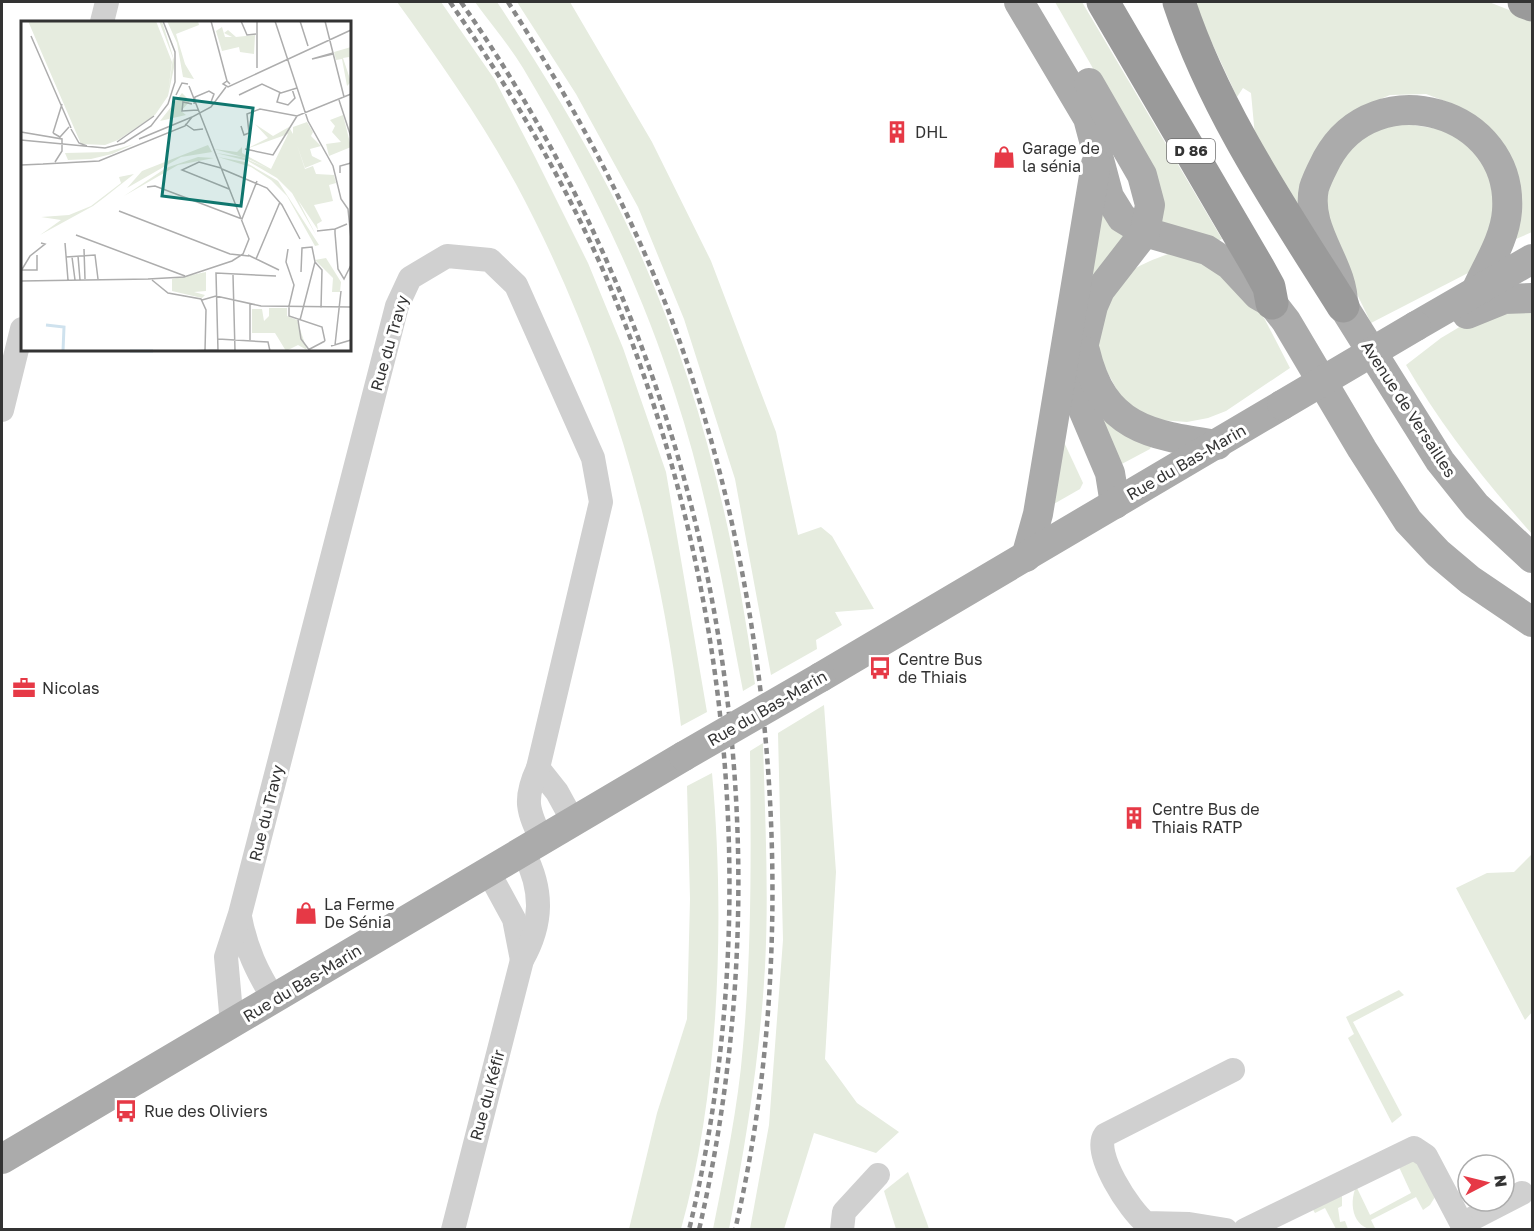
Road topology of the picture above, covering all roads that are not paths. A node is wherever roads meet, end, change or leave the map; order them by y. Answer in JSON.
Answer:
{"nodes":[{"id":1,"x":107,"y":2,"type":"edge"},
{"id":2,"x":1018,"y":2,"type":"edge"},
{"id":3,"x":1041,"y":2,"type":"edge"},
{"id":4,"x":1103,"y":2,"type":"edge"},
{"id":5,"x":1179,"y":2,"type":"edge"},
{"id":6,"x":1524,"y":2,"type":"edge"},
{"id":7,"x":1533,"y":5,"type":"edge"},
{"id":8,"x":102,"y":21,"type":"edge"},
{"id":9,"x":1097,"y":158,"type":"junction"},
{"id":10,"x":1145,"y":232,"type":"junction"},
{"id":11,"x":1533,"y":259,"type":"edge"},
{"id":12,"x":1476,"y":291,"type":"junction"},
{"id":13,"x":1533,"y":298,"type":"edge"},
{"id":14,"x":1272,"y":303,"type":"junction"},
{"id":15,"x":1343,"y":306,"type":"junction"},
{"id":16,"x":1423,"y":322,"type":"junction"},
{"id":17,"x":21,"y":333,"type":"edge"},
{"id":18,"x":1083,"y":343,"type":"junction"},
{"id":19,"x":1056,"y":408,"type":"junction"},
{"id":20,"x":2,"y":410,"type":"edge"},
{"id":21,"x":1217,"y":445,"type":"junction"},
{"id":22,"x":1115,"y":504,"type":"junction"},
{"id":23,"x":1026,"y":556,"type":"junction"},
{"id":24,"x":1533,"y":558,"type":"edge"},
{"id":25,"x":1533,"y":622,"type":"edge"},
{"id":26,"x":538,"y":768,"type":"junction"},
{"id":27,"x":574,"y":823,"type":"junction"},
{"id":28,"x":533,"y":847,"type":"junction"},
{"id":29,"x":489,"y":873,"type":"junction"},
{"id":30,"x":240,"y":914,"type":"junction"},
{"id":31,"x":522,"y":960,"type":"junction"},
{"id":32,"x":274,"y":999,"type":"junction"},
{"id":33,"x":232,"y":1023,"type":"junction"},
{"id":34,"x":1233,"y":1070,"type":"dead end"},
{"id":35,"x":2,"y":1159,"type":"edge"},
{"id":36,"x":878,"y":1175,"type":"dead end"},
{"id":37,"x":1522,"y":1193,"type":"dead end"},
{"id":38,"x":1143,"y":1226,"type":"edge"},
{"id":39,"x":1464,"y":1227,"type":"edge"},
{"id":40,"x":453,"y":1230,"type":"edge"},
{"id":41,"x":842,"y":1230,"type":"edge"},
{"id":42,"x":1226,"y":1230,"type":"edge"},
{"id":43,"x":1245,"y":1230,"type":"edge"}],
"edges":[{"from":1,"to":8,"type":"street"},
{"from":2,"to":9,"type":"main road"},
{"from":3,"to":10,"type":"main road"},
{"from":4,"to":14,"type":"highway","number":"D 86"},
{"from":5,"to":15,"type":"highway","number":"D 86"},
{"from":6,"to":7,"type":"highway"},
{"from":9,"to":10,"type":"main road"},
{"from":9,"to":19,"type":"main road"},
{"from":10,"to":14,"type":"main road"},
{"from":10,"to":18,"type":"main road"},
{"from":11,"to":12,"type":"main road","name":"Rue du Bas-Marin"},
{"from":12,"to":15,"type":"main road"},
{"from":12,"to":16,"type":"main road","name":"Rue du Bas-Marin"},
{"from":13,"to":16,"type":"main road"},
{"from":14,"to":25,"type":"main road","number":"D 86"},
{"from":15,"to":24,"type":"main road","name":"Avenue de Versailles","number":"D 86"},
{"from":16,"to":21,"type":"main road","name":"Rue du Bas-Marin","bridge":true},
{"from":17,"to":20,"type":"street"},
{"from":18,"to":21,"type":"main road"},
{"from":18,"to":22,"type":"main road"},
{"from":19,"to":22,"type":"main road"},
{"from":19,"to":23,"type":"main road"},
{"from":21,"to":22,"type":"main road","name":"Rue du Bas-Marin"},
{"from":22,"to":23,"type":"main road","name":"Rue du Bas-Marin"},
{"from":23,"to":27,"type":"main road","name":"Rue du Bas-Marin","bridge":true},
{"from":26,"to":27,"type":"street"},
{"from":26,"to":28,"type":"street","name":"Rue du Travy"},
{"from":26,"to":30,"type":"street","name":"Rue du Travy"},
{"from":27,"to":28,"type":"main road","name":"Rue du Bas-Marin"},
{"from":28,"to":29,"type":"main road","name":"Rue du Bas-Marin"},
{"from":28,"to":31,"type":"street","name":"Rue du Kéfir"},
{"from":29,"to":31,"type":"street","name":"Rue du Kéfir"},
{"from":29,"to":32,"type":"main road","name":"Rue du Bas-Marin"},
{"from":30,"to":32,"type":"street","name":"Rue du Travy"},
{"from":30,"to":33,"type":"street","name":"Rue du Travy"},
{"from":31,"to":40,"type":"street","name":"Rue du Kéfir"},
{"from":32,"to":33,"type":"main road","name":"Rue du Bas-Marin"},
{"from":33,"to":35,"type":"main road","name":"Rue du Bas-Marin"},
{"from":34,"to":38,"type":"street"},
{"from":36,"to":41,"type":"street"},
{"from":37,"to":39,"type":"street"},
{"from":38,"to":42,"type":"street"},
{"from":39,"to":43,"type":"street"}]}
